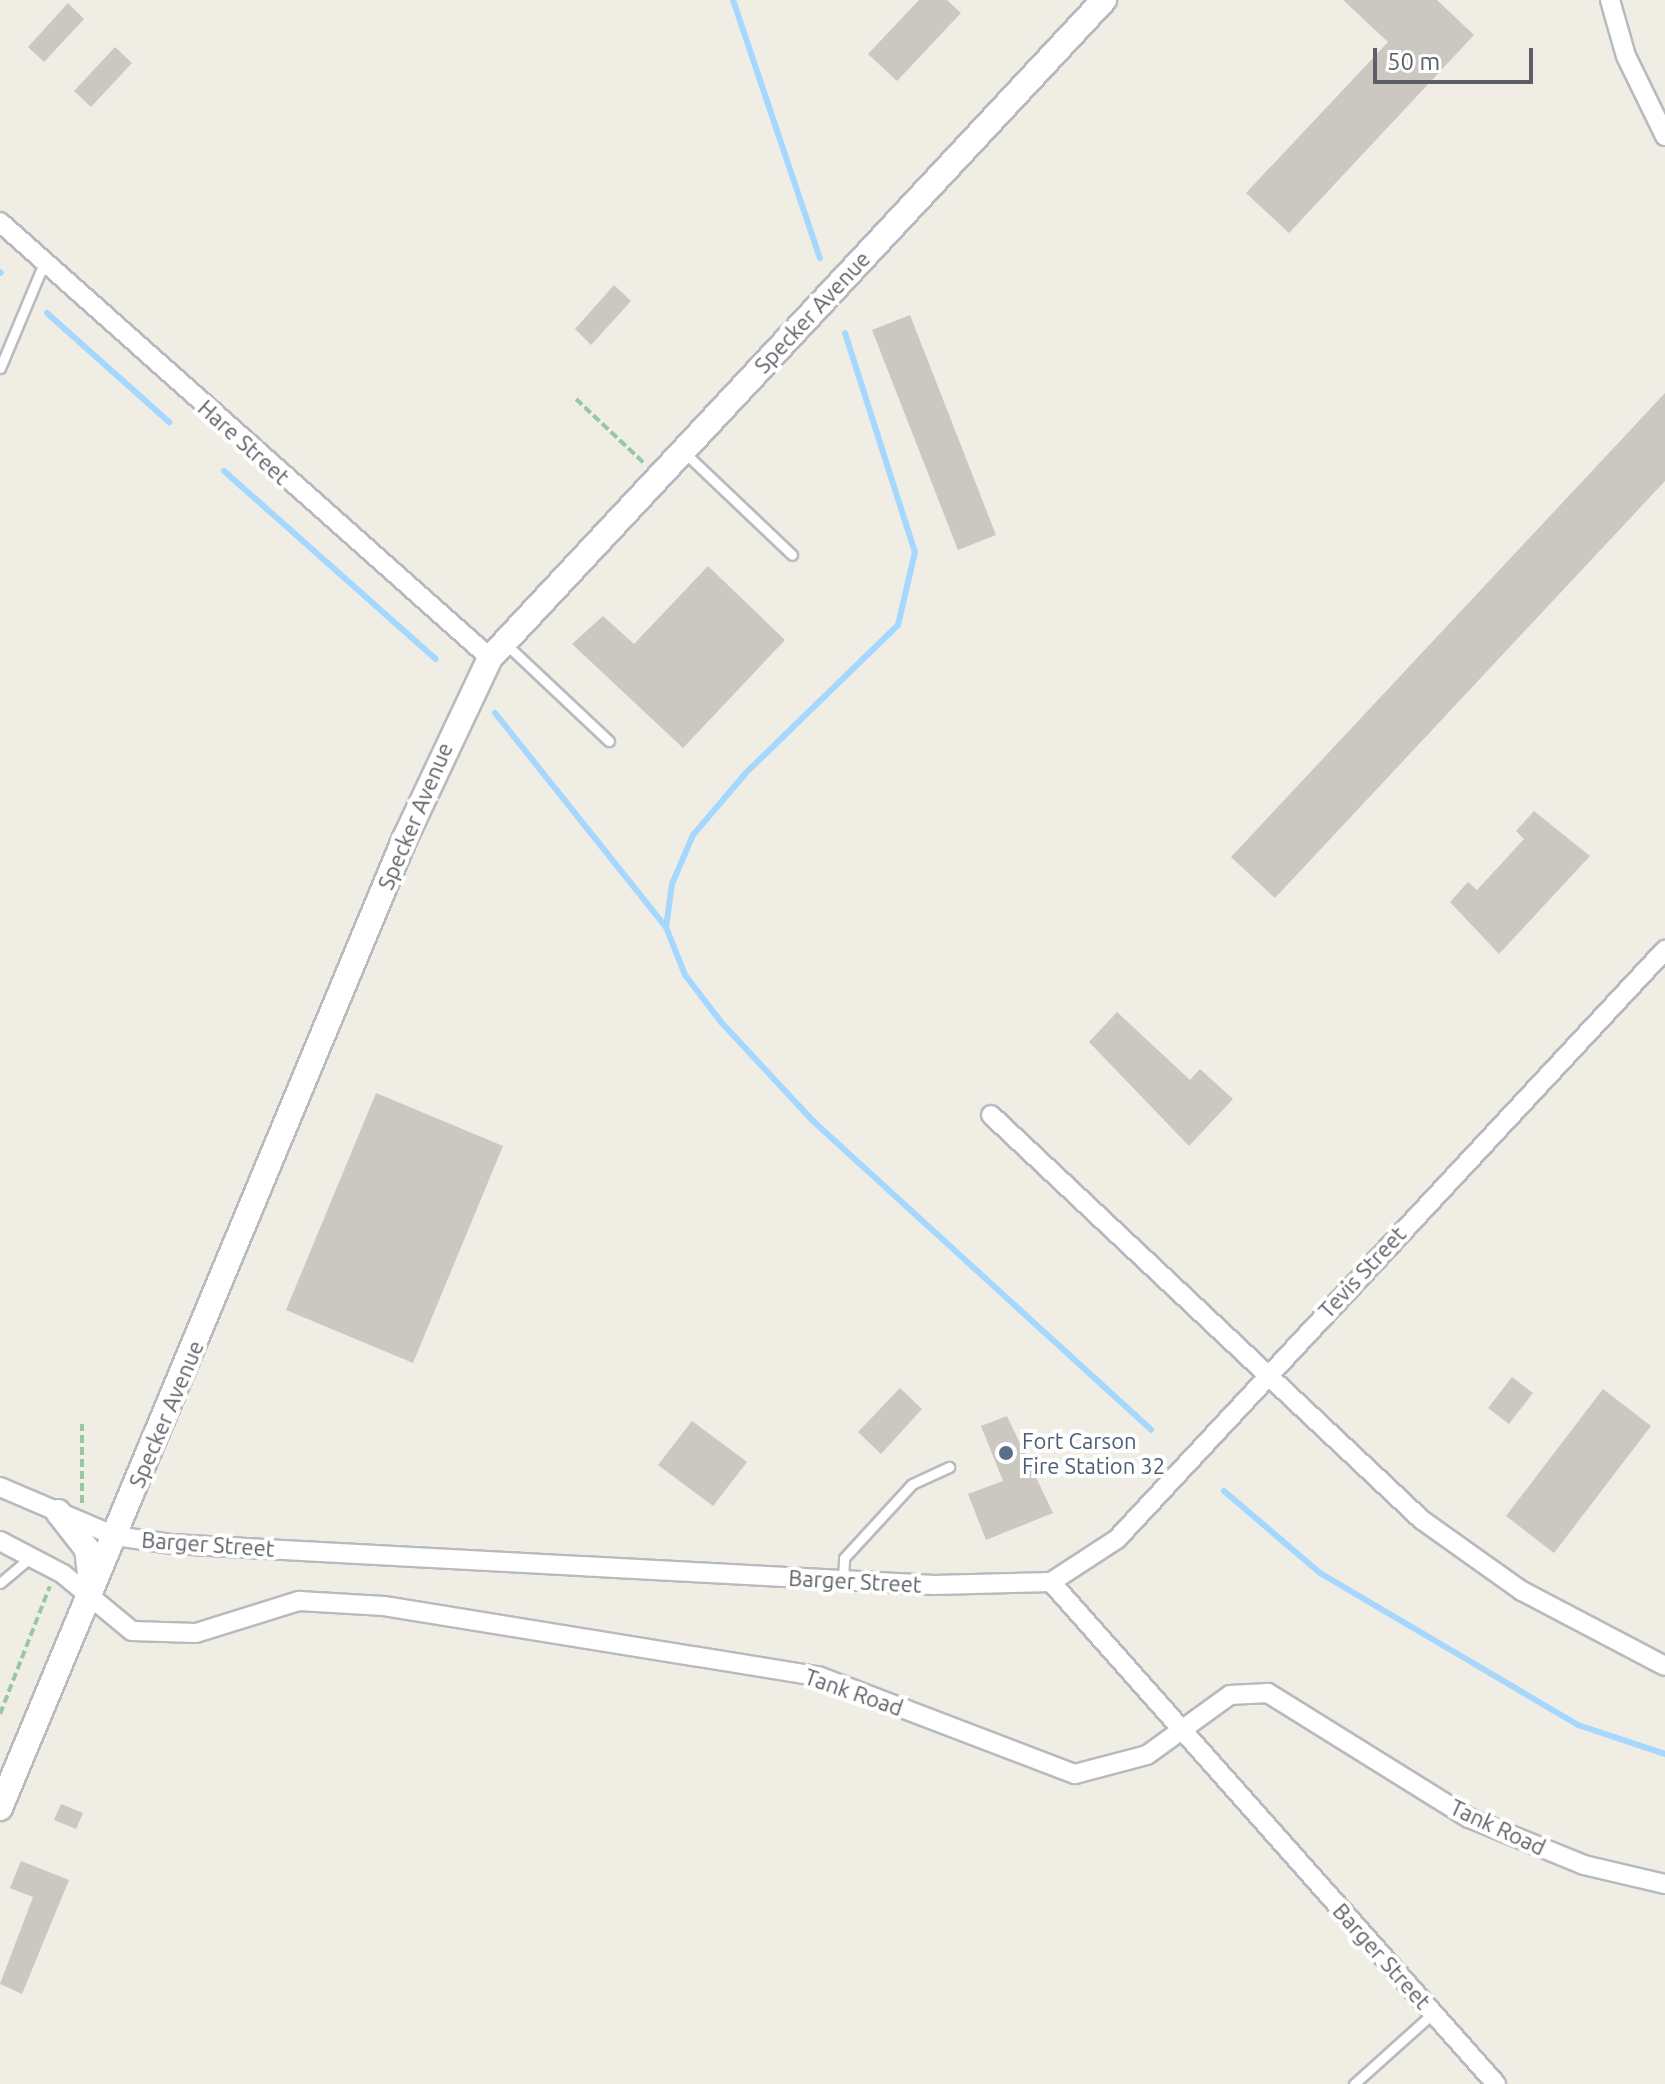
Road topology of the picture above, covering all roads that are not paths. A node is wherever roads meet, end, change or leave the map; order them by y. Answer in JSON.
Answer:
{"nodes":[{"id":1,"x":1104,"y":0,"type":"edge"},
{"id":2,"x":1610,"y":0,"type":"edge"},
{"id":3,"x":1665,"y":136,"type":"edge"},
{"id":4,"x":0,"y":222,"type":"edge"},
{"id":5,"x":44,"y":263,"type":"junction"},
{"id":6,"x":0,"y":368,"type":"edge"},
{"id":7,"x":682,"y":450,"type":"junction"},
{"id":8,"x":792,"y":555,"type":"dead end"},
{"id":9,"x":497,"y":650,"type":"junction"},
{"id":10,"x":609,"y":741,"type":"dead end"},
{"id":11,"x":1665,"y":950,"type":"edge"},
{"id":12,"x":991,"y":1115,"type":"dead end"},
{"id":13,"x":1265,"y":1375,"type":"junction"},
{"id":14,"x":949,"y":1467,"type":"dead end"},
{"id":15,"x":0,"y":1487,"type":"edge"},
{"id":16,"x":58,"y":1512,"type":"junction"},
{"id":17,"x":115,"y":1536,"type":"junction"},
{"id":18,"x":0,"y":1541,"type":"edge"},
{"id":19,"x":31,"y":1557,"type":"junction"},
{"id":20,"x":843,"y":1580,"type":"junction"},
{"id":21,"x":1051,"y":1582,"type":"junction"},
{"id":22,"x":0,"y":1583,"type":"edge"},
{"id":23,"x":90,"y":1594,"type":"junction"},
{"id":24,"x":1665,"y":1666,"type":"edge"},
{"id":25,"x":1181,"y":1728,"type":"junction"},
{"id":26,"x":0,"y":1808,"type":"edge"},
{"id":27,"x":1665,"y":1884,"type":"edge"},
{"id":28,"x":1433,"y":2013,"type":"junction"},
{"id":29,"x":1354,"y":2084,"type":"edge"},
{"id":30,"x":1496,"y":2084,"type":"edge"}],
"edges":[{"from":1,"to":7,"type":"street","name":"Specker Avenue"},
{"from":2,"to":3,"type":"street"},
{"from":4,"to":5,"type":"street","name":"Hare Street"},
{"from":5,"to":6,"type":"lane"},
{"from":5,"to":9,"type":"street","name":"Hare Street"},
{"from":7,"to":8,"type":"lane"},
{"from":7,"to":9,"type":"street","name":"Specker Avenue"},
{"from":9,"to":10,"type":"lane"},
{"from":9,"to":17,"type":"street","name":"Specker Avenue"},
{"from":11,"to":13,"type":"street","name":"Tevis Street"},
{"from":12,"to":13,"type":"street"},
{"from":13,"to":21,"type":"street","name":"Tevis Street"},
{"from":13,"to":24,"type":"street"},
{"from":14,"to":20,"type":"lane"},
{"from":15,"to":16,"type":"street","name":"Barger Street"},
{"from":16,"to":17,"type":"street","name":"Barger Street"},
{"from":16,"to":23,"type":"street"},
{"from":17,"to":20,"type":"street","name":"Barger Street"},
{"from":17,"to":23,"type":"street","name":"Specker Avenue"},
{"from":18,"to":19,"type":"street","name":"Tank Road"},
{"from":19,"to":22,"type":"lane"},
{"from":19,"to":23,"type":"street","name":"Tank Road"},
{"from":20,"to":21,"type":"street","name":"Barger Street"},
{"from":21,"to":25,"type":"street","name":"Barger Street"},
{"from":23,"to":25,"type":"street","name":"Tank Road"},
{"from":23,"to":26,"type":"street","name":"Specker Avenue"},
{"from":25,"to":27,"type":"street","name":"Tank Road"},
{"from":25,"to":28,"type":"street","name":"Barger Street"},
{"from":28,"to":29,"type":"lane"},
{"from":28,"to":30,"type":"street","name":"Barger Street"}]}
